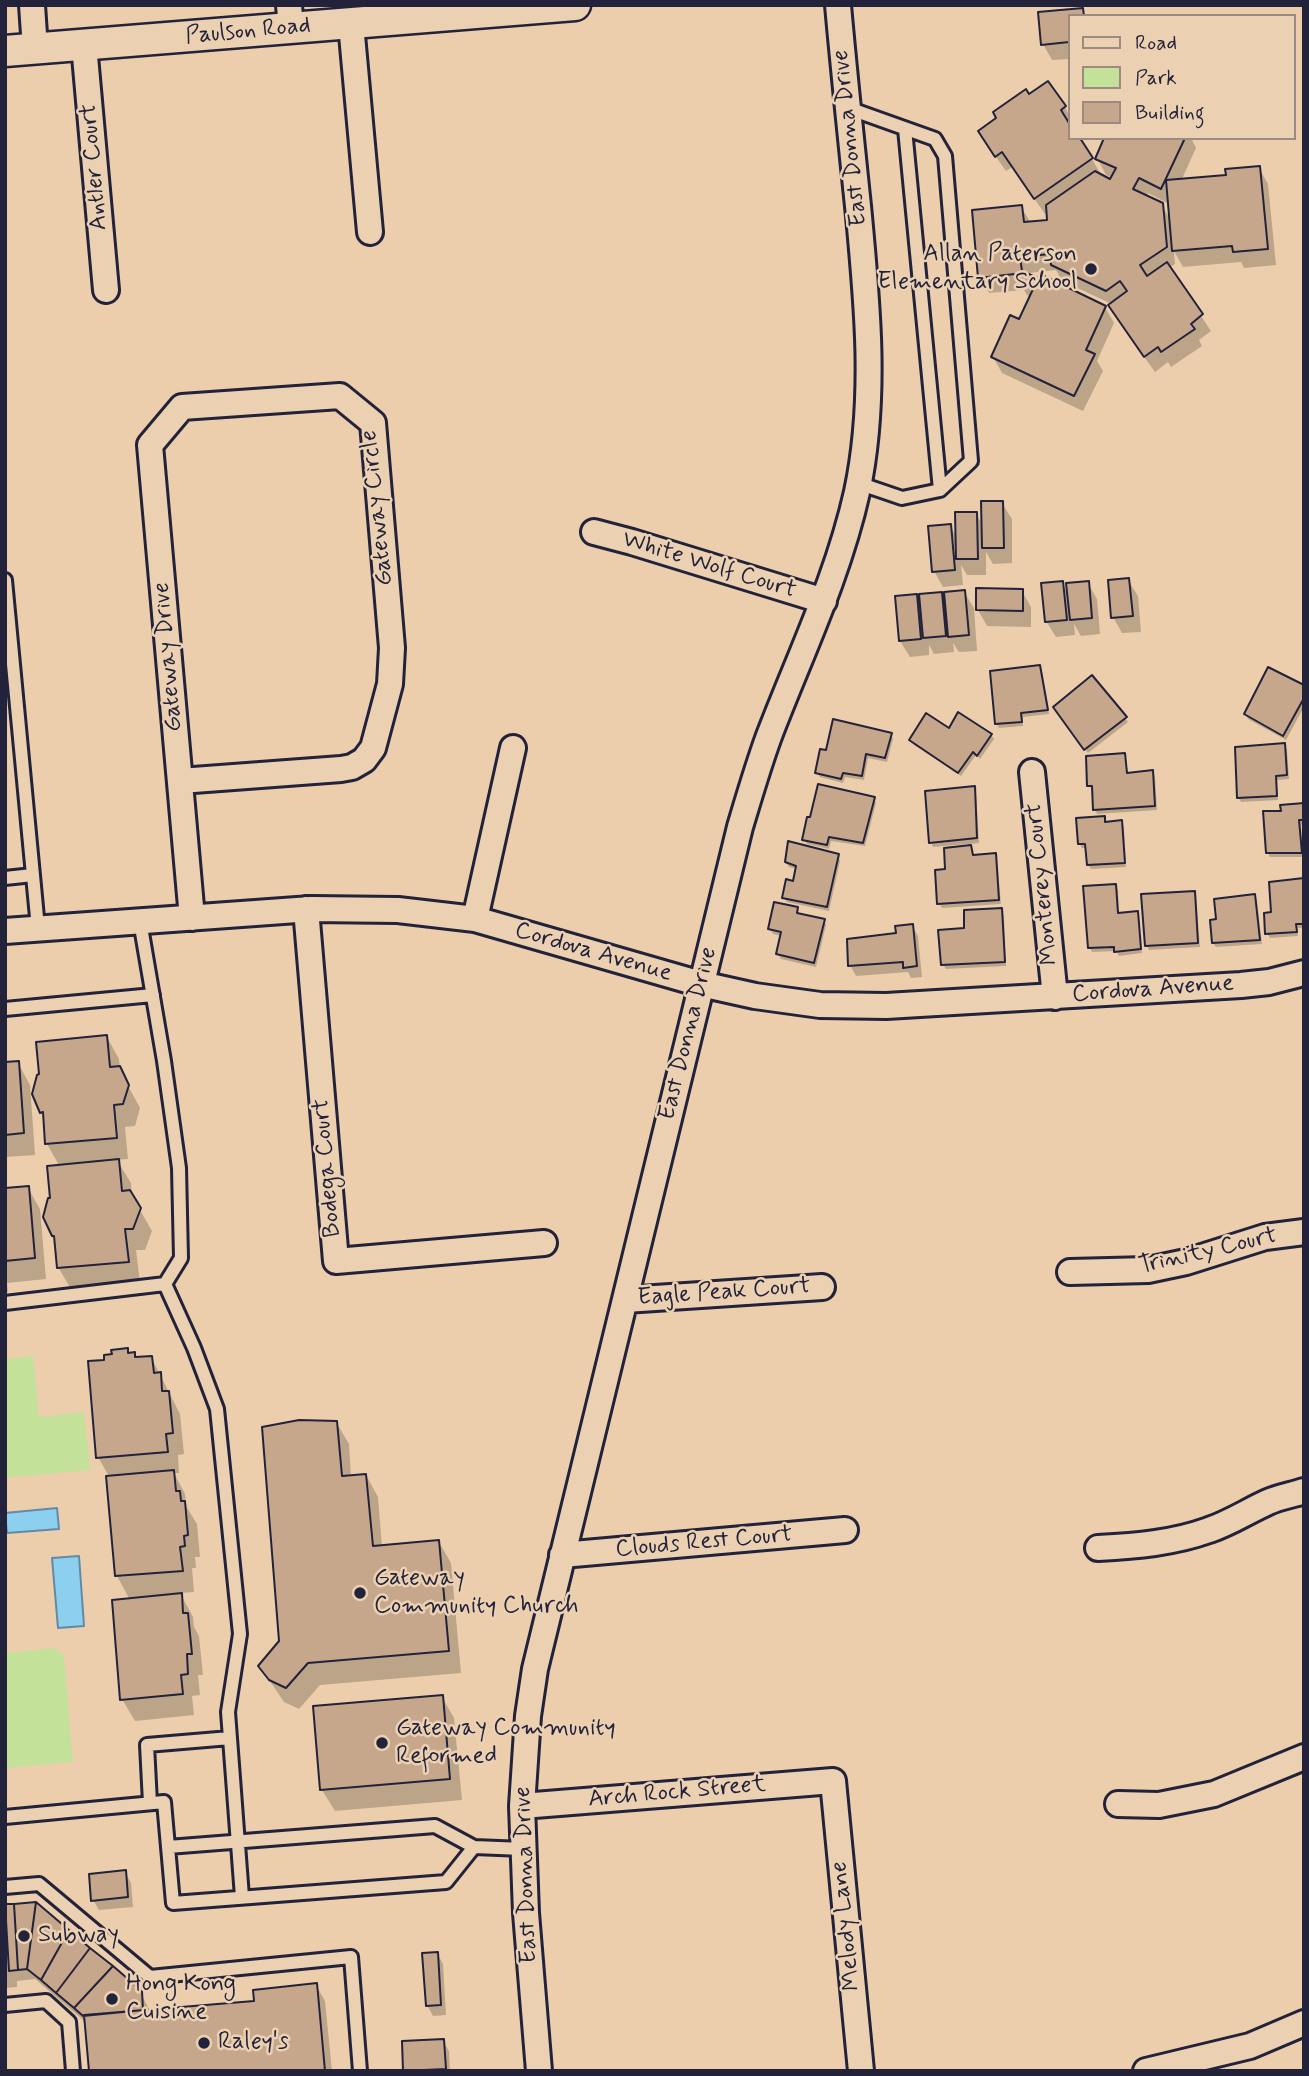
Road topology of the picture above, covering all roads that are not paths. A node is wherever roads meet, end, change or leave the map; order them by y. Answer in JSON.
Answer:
{"nodes":[{"id":1,"x":32,"y":5,"type":"edge"},
{"id":2,"x":838,"y":5,"type":"edge"},
{"id":3,"x":563,"y":6,"type":"edge"},
{"id":4,"x":290,"y":17,"type":"edge"},
{"id":5,"x":351,"y":24,"type":"junction"},
{"id":6,"x":84,"y":45,"type":"junction"},
{"id":7,"x":36,"y":49,"type":"junction"},
{"id":8,"x":5,"y":51,"type":"edge"},
{"id":9,"x":848,"y":108,"type":"junction"},
{"id":10,"x":905,"y":128,"type":"junction"},
{"id":11,"x":370,"y":232,"type":"dead end"},
{"id":12,"x":106,"y":290,"type":"dead end"},
{"id":13,"x":182,"y":407,"type":"joint"},
{"id":14,"x":858,"y":482,"type":"junction"},
{"id":15,"x":940,"y":490,"type":"junction"},
{"id":16,"x":594,"y":532,"type":"dead end"},
{"id":17,"x":5,"y":580,"type":"edge"},
{"id":18,"x":824,"y":601,"type":"junction"},
{"id":19,"x":513,"y":748,"type":"dead end"},
{"id":20,"x":1032,"y":772,"type":"dead end"},
{"id":21,"x":180,"y":781,"type":"junction"},
{"id":22,"x":33,"y":876,"type":"junction"},
{"id":23,"x":5,"y":878,"type":"edge"},
{"id":24,"x":306,"y":909,"type":"junction"},
{"id":25,"x":192,"y":918,"type":"junction"},
{"id":26,"x":475,"y":919,"type":"junction"},
{"id":27,"x":140,"y":921,"type":"junction"},
{"id":28,"x":38,"y":928,"type":"junction"},
{"id":29,"x":5,"y":931,"type":"edge"},
{"id":30,"x":1304,"y":973,"type":"edge"},
{"id":31,"x":701,"y":984,"type":"junction"},
{"id":32,"x":153,"y":995,"type":"junction"},
{"id":33,"x":1055,"y":997,"type":"junction"},
{"id":34,"x":5,"y":1009,"type":"edge"},
{"id":35,"x":1304,"y":1232,"type":"edge"},
{"id":36,"x":544,"y":1243,"type":"dead end"},
{"id":37,"x":1070,"y":1272,"type":"dead end"},
{"id":38,"x":165,"y":1284,"type":"junction"},
{"id":39,"x":822,"y":1287,"type":"dead end"},
{"id":40,"x":625,"y":1300,"type":"junction"},
{"id":41,"x":5,"y":1303,"type":"edge"},
{"id":42,"x":1304,"y":1491,"type":"edge"},
{"id":43,"x":845,"y":1530,"type":"dead end"},
{"id":44,"x":1098,"y":1548,"type":"dead end"},
{"id":45,"x":562,"y":1555,"type":"junction"},
{"id":46,"x":230,"y":1738,"type":"junction"},
{"id":47,"x":1304,"y":1757,"type":"edge"},
{"id":48,"x":833,"y":1781,"type":"joint"},
{"id":49,"x":150,"y":1803,"type":"junction"},
{"id":50,"x":1118,"y":1804,"type":"dead end"},
{"id":51,"x":522,"y":1806,"type":"junction"},
{"id":52,"x":5,"y":1817,"type":"edge"},
{"id":53,"x":239,"y":1842,"type":"junction"},
{"id":54,"x":168,"y":1847,"type":"junction"},
{"id":55,"x":474,"y":1847,"type":"junction"},
{"id":56,"x":523,"y":1849,"type":"junction"},
{"id":57,"x":5,"y":1887,"type":"edge"},
{"id":58,"x":242,"y":1897,"type":"junction"},
{"id":59,"x":5,"y":2005,"type":"edge"},
{"id":60,"x":1304,"y":2023,"type":"edge"},
{"id":61,"x":1146,"y":2070,"type":"edge"},
{"id":62,"x":74,"y":2071,"type":"edge"},
{"id":63,"x":360,"y":2071,"type":"edge"},
{"id":64,"x":539,"y":2071,"type":"edge"},
{"id":65,"x":861,"y":2071,"type":"edge"}],
"edges":[{"from":1,"to":7,"type":"street"},
{"from":2,"to":9,"type":"street","name":"East Donna Drive"},
{"from":3,"to":5,"type":"street","name":"Paulson Road"},
{"from":4,"to":5,"type":"street","name":"Paulson Road"},
{"from":4,"to":6,"type":"street","name":"Paulson Road"},
{"from":5,"to":11,"type":"street"},
{"from":6,"to":7,"type":"street","name":"Paulson Road"},
{"from":6,"to":12,"type":"street","name":"Antler Court"},
{"from":7,"to":8,"type":"street","name":"Paulson Road"},
{"from":9,"to":10,"type":"lane"},
{"from":9,"to":14,"type":"street","name":"East Donna Drive"},
{"from":10,"to":15,"type":"lane"},
{"from":10,"to":15,"type":"lane"},
{"from":13,"to":21,"type":"street","name":"Gateway Drive"},
{"from":13,"to":21,"type":"street","name":"Gateway Circle"},
{"from":14,"to":15,"type":"lane"},
{"from":14,"to":18,"type":"street","name":"East Donna Drive"},
{"from":16,"to":18,"type":"street","name":"White Wolf Court"},
{"from":17,"to":22,"type":"lane"},
{"from":18,"to":31,"type":"street","name":"East Donna Drive"},
{"from":19,"to":26,"type":"street"},
{"from":20,"to":33,"type":"street","name":"Monterey Court"},
{"from":21,"to":25,"type":"street","name":"Gateway Drive"},
{"from":22,"to":23,"type":"lane"},
{"from":22,"to":28,"type":"lane"},
{"from":24,"to":25,"type":"street","name":"Cordova Avenue"},
{"from":24,"to":26,"type":"street","name":"Cordova Avenue"},
{"from":24,"to":36,"type":"street","name":"Bodega Court"},
{"from":25,"to":27,"type":"street","name":"Cordova Avenue"},
{"from":26,"to":31,"type":"street","name":"Cordova Avenue"},
{"from":27,"to":28,"type":"street","name":"Cordova Avenue"},
{"from":27,"to":32,"type":"lane"},
{"from":28,"to":29,"type":"street","name":"Cordova Avenue"},
{"from":30,"to":33,"type":"street","name":"Cordova Avenue"},
{"from":31,"to":33,"type":"street","name":"Cordova Avenue"},
{"from":31,"to":40,"type":"street","name":"East Donna Drive"},
{"from":32,"to":34,"type":"lane"},
{"from":32,"to":38,"type":"lane"},
{"from":35,"to":37,"type":"street","name":"Trinity Court"},
{"from":38,"to":41,"type":"lane"},
{"from":38,"to":46,"type":"lane"},
{"from":39,"to":40,"type":"street","name":"Eagle Peak Court"},
{"from":40,"to":45,"type":"street","name":"East Donna Drive"},
{"from":42,"to":44,"type":"street"},
{"from":43,"to":45,"type":"street","name":"Clouds Rest Court"},
{"from":45,"to":51,"type":"street","name":"East Donna Drive"},
{"from":46,"to":49,"type":"lane"},
{"from":46,"to":53,"type":"lane"},
{"from":47,"to":50,"type":"street"},
{"from":48,"to":51,"type":"street","name":"Arch Rock Street"},
{"from":48,"to":65,"type":"street","name":"Melody Lane"},
{"from":49,"to":52,"type":"lane"},
{"from":49,"to":54,"type":"lane"},
{"from":51,"to":56,"type":"street","name":"East Donna Drive"},
{"from":53,"to":54,"type":"lane"},
{"from":53,"to":55,"type":"lane"},
{"from":53,"to":58,"type":"lane"},
{"from":54,"to":58,"type":"lane"},
{"from":55,"to":56,"type":"lane"},
{"from":55,"to":58,"type":"lane"},
{"from":56,"to":64,"type":"street","name":"East Donna Drive"},
{"from":57,"to":63,"type":"lane"},
{"from":59,"to":62,"type":"lane"},
{"from":60,"to":61,"type":"street"}]}
